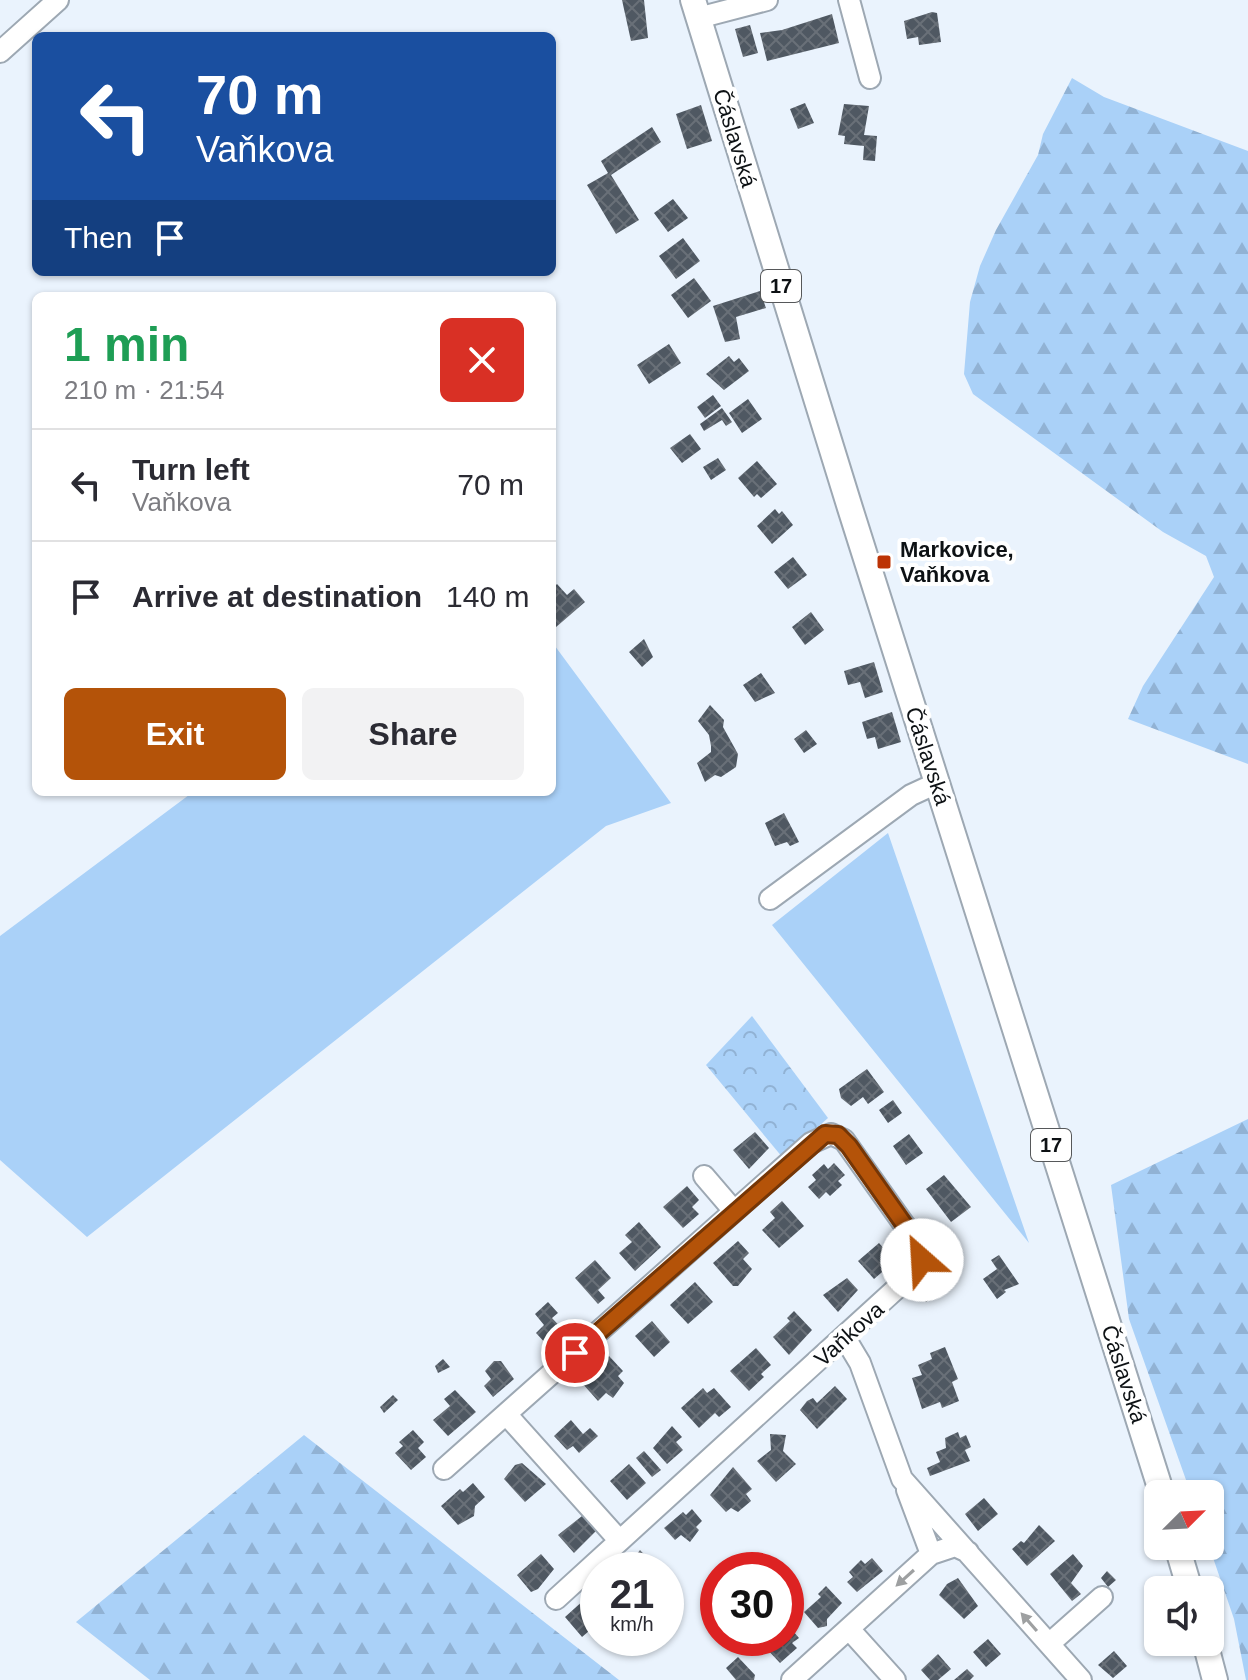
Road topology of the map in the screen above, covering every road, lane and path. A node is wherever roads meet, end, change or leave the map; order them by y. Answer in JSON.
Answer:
{"nodes":[{"id":1,"x":58,"y":0,"type":"edge"},
{"id":2,"x":767,"y":0,"type":"edge"},
{"id":3,"x":849,"y":0,"type":"edge"},
{"id":4,"x":696,"y":9,"type":"edge"},
{"id":5,"x":0,"y":52,"type":"edge"},
{"id":6,"x":870,"y":78,"type":"dead end"},
{"id":7,"x":937,"y":783,"type":"junction"},
{"id":8,"x":770,"y":899,"type":"dead end"},
{"id":9,"x":704,"y":1176,"type":"dead end"},
{"id":10,"x":734,"y":1211,"type":"junction"},
{"id":11,"x":845,"y":1338,"type":"junction"},
{"id":12,"x":506,"y":1414,"type":"junction"},
{"id":13,"x":444,"y":1469,"type":"dead end"},
{"id":14,"x":902,"y":1479,"type":"junction"},
{"id":15,"x":1158,"y":1480,"type":"edge"},
{"id":16,"x":619,"y":1540,"type":"junction"},
{"id":17,"x":968,"y":1552,"type":"junction"},
{"id":18,"x":931,"y":1554,"type":"junction"},
{"id":19,"x":1102,"y":1597,"type":"dead end"},
{"id":20,"x":556,"y":1599,"type":"dead end"},
{"id":21,"x":849,"y":1629,"type":"junction"},
{"id":22,"x":1049,"y":1644,"type":"junction"},
{"id":23,"x":1209,"y":1656,"type":"edge"},
{"id":24,"x":792,"y":1680,"type":"edge"},
{"id":25,"x":895,"y":1680,"type":"edge"},
{"id":26,"x":1081,"y":1680,"type":"edge"},
{"id":27,"x":1215,"y":1680,"type":"edge"}],
"edges":[{"from":1,"to":5,"type":"street"},
{"from":2,"to":4,"type":"street","name":"Čáslavská"},
{"from":3,"to":6,"type":"street"},
{"from":4,"to":7,"type":"main road","name":"Čáslavská","number":"17"},
{"from":7,"to":8,"type":"street"},
{"from":7,"to":15,"type":"main road","name":"Čáslavská","number":"17"},
{"from":9,"to":10,"type":"street"},
{"from":10,"to":11,"type":"street","name":"Vaňkova"},
{"from":10,"to":12,"type":"street","name":"Vaňkova"},
{"from":11,"to":14,"type":"street"},
{"from":11,"to":16,"type":"street","name":"Vaňkova"},
{"from":12,"to":13,"type":"street","name":"Vaňkova"},
{"from":12,"to":16,"type":"street"},
{"from":14,"to":17,"type":"street"},
{"from":14,"to":18,"type":"street"},
{"from":16,"to":20,"type":"street","name":"Vaňkova"},
{"from":17,"to":18,"type":"street"},
{"from":22,"to":17,"type":"street","one_way":true},
{"from":18,"to":21,"type":"street","one_way":true},
{"from":19,"to":22,"type":"street"},
{"from":21,"to":24,"type":"street"},
{"from":21,"to":25,"type":"street"},
{"from":22,"to":26,"type":"street"},
{"from":23,"to":27,"type":"main road"}]}
